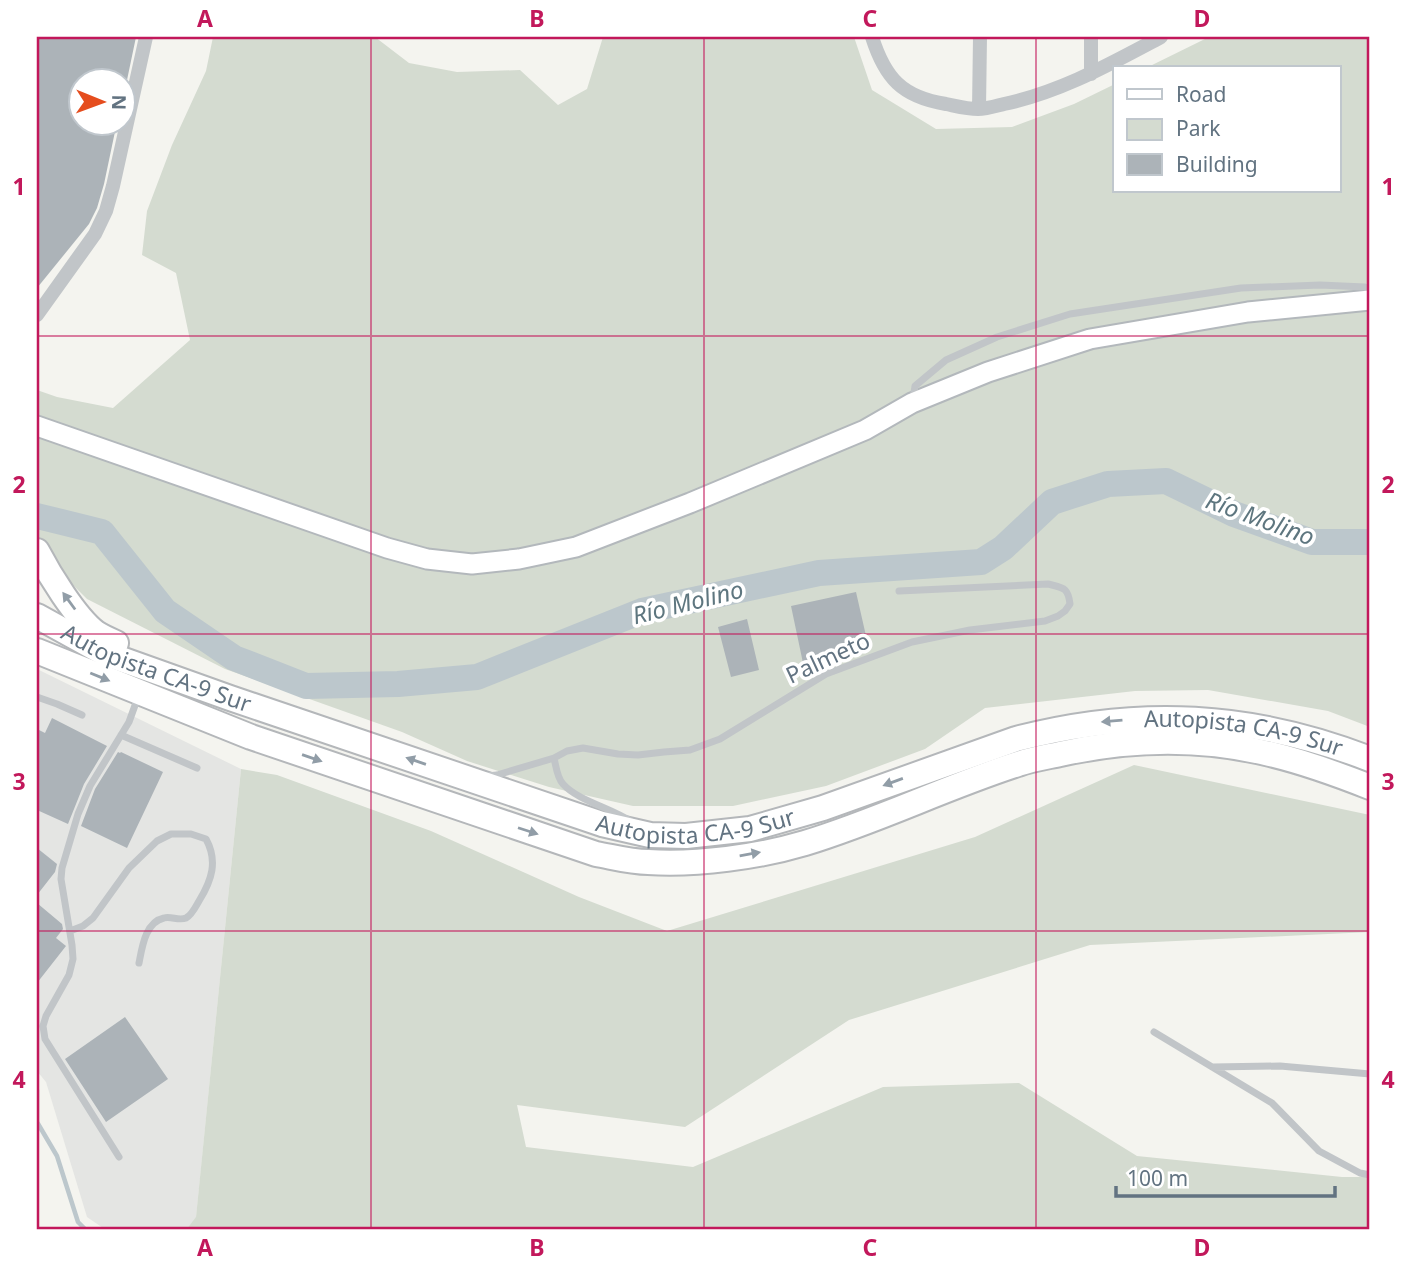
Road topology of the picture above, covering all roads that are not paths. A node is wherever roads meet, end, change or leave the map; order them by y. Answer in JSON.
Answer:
{"nodes":[{"id":1,"x":146,"y":37,"type":"edge"},
{"id":2,"x":872,"y":37,"type":"edge"},
{"id":3,"x":979,"y":37,"type":"edge"},
{"id":4,"x":1091,"y":37,"type":"edge"},
{"id":5,"x":1161,"y":37,"type":"edge"},
{"id":6,"x":1091,"y":74,"type":"junction"},
{"id":7,"x":979,"y":109,"type":"junction"},
{"id":8,"x":1370,"y":290,"type":"edge"},
{"id":9,"x":1370,"y":300,"type":"edge"},
{"id":10,"x":37,"y":315,"type":"edge"},
{"id":11,"x":912,"y":403,"type":"junction"},
{"id":12,"x":37,"y":426,"type":"edge"},
{"id":13,"x":39,"y":556,"type":"edge"},
{"id":14,"x":899,"y":591,"type":"dead end"},
{"id":15,"x":37,"y":616,"type":"edge"},
{"id":16,"x":39,"y":655,"type":"edge"},
{"id":17,"x":140,"y":693,"type":"junction"},
{"id":18,"x":37,"y":697,"type":"edge"},
{"id":19,"x":230,"y":698,"type":"junction"},
{"id":20,"x":82,"y":715,"type":"dead end"},
{"id":21,"x":121,"y":735,"type":"junction"},
{"id":22,"x":554,"y":758,"type":"junction"},
{"id":23,"x":1370,"y":759,"type":"edge"},
{"id":24,"x":197,"y":768,"type":"dead end"},
{"id":25,"x":466,"y":778,"type":"junction"},
{"id":26,"x":1370,"y":787,"type":"edge"},
{"id":27,"x":650,"y":835,"type":"junction"},
{"id":28,"x":69,"y":931,"type":"junction"},
{"id":29,"x":139,"y":963,"type":"dead end"},
{"id":30,"x":1154,"y":1032,"type":"dead end"},
{"id":31,"x":1213,"y":1067,"type":"junction"},
{"id":32,"x":1370,"y":1074,"type":"edge"},
{"id":33,"x":119,"y":1157,"type":"dead end"},
{"id":34,"x":1370,"y":1175,"type":"edge"}],
"edges":[{"from":1,"to":10,"type":"street"},
{"from":2,"to":7,"type":"street"},
{"from":3,"to":7,"type":"street"},
{"from":4,"to":6,"type":"street"},
{"from":5,"to":6,"type":"street"},
{"from":6,"to":7,"type":"street"},
{"from":8,"to":11,"type":"lane"},
{"from":9,"to":11,"type":"main road"},
{"from":11,"to":12,"type":"main road"},
{"from":19,"to":13,"type":"highway","one_way":true},
{"from":14,"to":22,"type":"lane","name":"Palmeto"},
{"from":15,"to":19,"type":"highway","name":"Autopista CA-9 Sur"},
{"from":16,"to":17,"type":"highway","name":"Autopista CA-9 Sur","one_way":true},
{"from":17,"to":21,"type":"lane"},
{"from":17,"to":26,"type":"highway","name":"Autopista CA-9 Sur","one_way":true},
{"from":18,"to":20,"type":"lane"},
{"from":25,"to":19,"type":"highway","name":"Autopista CA-9 Sur","one_way":true},
{"from":21,"to":24,"type":"lane"},
{"from":21,"to":28,"type":"lane"},
{"from":22,"to":25,"type":"lane"},
{"from":22,"to":27,"type":"lane"},
{"from":23,"to":27,"type":"highway","name":"Autopista CA-9 Sur","one_way":true},
{"from":25,"to":27,"type":"highway","name":"Autopista CA-9 Sur"},
{"from":28,"to":29,"type":"lane"},
{"from":28,"to":33,"type":"lane"},
{"from":30,"to":31,"type":"lane"},
{"from":31,"to":32,"type":"lane"},
{"from":31,"to":34,"type":"lane"}]}
